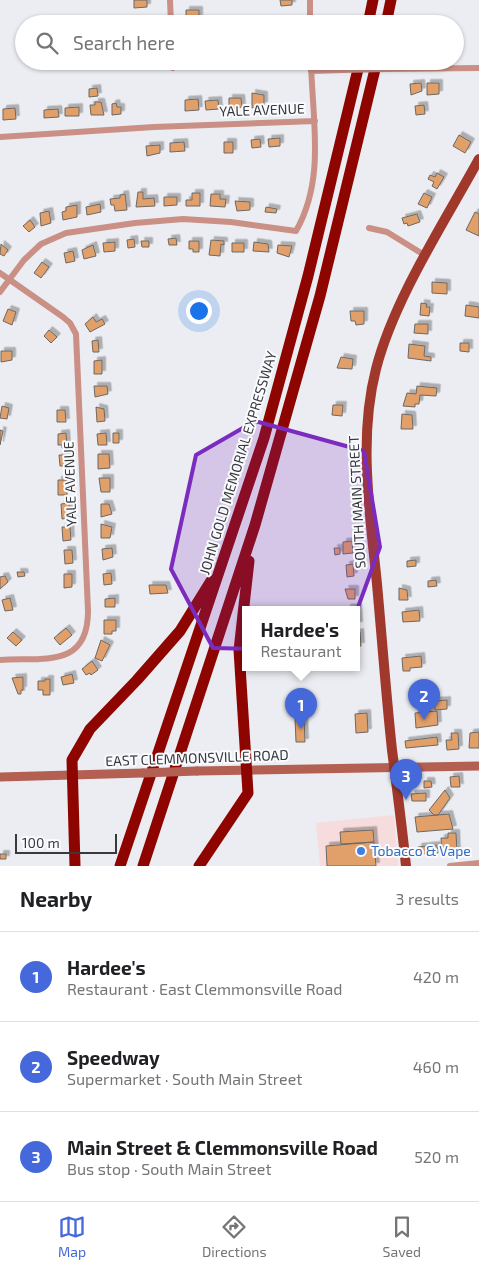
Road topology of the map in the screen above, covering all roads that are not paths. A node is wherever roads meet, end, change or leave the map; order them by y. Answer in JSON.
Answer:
{"nodes":[{"id":1,"x":170,"y":0,"type":"edge"},
{"id":2,"x":310,"y":0,"type":"edge"},
{"id":3,"x":373,"y":0,"type":"edge"},
{"id":4,"x":391,"y":0,"type":"edge"},
{"id":5,"x":171,"y":15,"type":"edge"},
{"id":6,"x":310,"y":15,"type":"edge"},
{"id":7,"x":370,"y":15,"type":"edge"},
{"id":8,"x":388,"y":15,"type":"edge"},
{"id":9,"x":464,"y":68,"type":"edge"},
{"id":10,"x":479,"y":68,"type":"edge"},
{"id":11,"x":343,"y":70,"type":"edge"},
{"id":12,"x":358,"y":70,"type":"edge"},
{"id":13,"x":380,"y":70,"type":"edge"},
{"id":14,"x":311,"y":71,"type":"joint"},
{"id":15,"x":316,"y":121,"type":"junction"},
{"id":16,"x":0,"y":138,"type":"edge"},
{"id":17,"x":479,"y":159,"type":"edge"},
{"id":18,"x":369,"y":228,"type":"dead end"},
{"id":19,"x":426,"y":256,"type":"junction"},
{"id":20,"x":0,"y":273,"type":"edge"},
{"id":21,"x":10,"y":279,"type":"junction"},
{"id":22,"x":0,"y":292,"type":"edge"},
{"id":23,"x":255,"y":525,"type":"junction"},
{"id":24,"x":228,"y":548,"type":"junction"},
{"id":25,"x":242,"y":606,"type":"edge"},
{"id":26,"x":242,"y":611,"type":"edge"},
{"id":27,"x":0,"y":660,"type":"edge"},
{"id":28,"x":479,"y":766,"type":"edge"},
{"id":29,"x":394,"y":767,"type":"junction"},
{"id":30,"x":246,"y":770,"type":"junction"},
{"id":31,"x":72,"y":775,"type":"junction"},
{"id":32,"x":0,"y":777,"type":"edge"},
{"id":33,"x":479,"y":863,"type":"edge"},
{"id":34,"x":75,"y":866,"type":"edge"},
{"id":35,"x":120,"y":866,"type":"edge"},
{"id":36,"x":143,"y":866,"type":"edge"},
{"id":37,"x":199,"y":866,"type":"edge"},
{"id":38,"x":406,"y":866,"type":"edge"},
{"id":39,"x":450,"y":866,"type":"edge"}],
"edges":[{"from":1,"to":5,"type":"street"},
{"from":2,"to":6,"type":"street"},
{"from":3,"to":7,"type":"highway"},
{"from":4,"to":8,"type":"highway"},
{"from":9,"to":10,"type":"street"},
{"from":11,"to":14,"type":"street","bridge":true},
{"from":12,"to":24,"type":"highway","name":"JOHN GOLD MEMORIAL EXPRESSWAY"},
{"from":13,"to":23,"type":"highway"},
{"from":14,"to":15,"type":"street"},
{"from":15,"to":16,"type":"street","name":"YALE AVENUE"},
{"from":15,"to":21,"type":"street"},
{"from":17,"to":19,"type":"main road","name":"SOUTH MAIN STREET"},
{"from":18,"to":19,"type":"street"},
{"from":19,"to":29,"type":"main road","name":"SOUTH MAIN STREET"},
{"from":20,"to":21,"type":"street","name":"YALE AVENUE"},
{"from":21,"to":22,"type":"street"},
{"from":21,"to":27,"type":"street","name":"YALE AVENUE"},
{"from":23,"to":25,"type":"highway"},
{"from":23,"to":36,"type":"highway"},
{"from":24,"to":31,"type":"highway"},
{"from":24,"to":35,"type":"highway","name":"JOHN GOLD MEMORIAL EXPRESSWAY"},
{"from":26,"to":30,"type":"highway"},
{"from":28,"to":29,"type":"main road","name":"EAST CLEMMONSVILLE ROAD"},
{"from":29,"to":30,"type":"main road","name":"EAST CLEMMONSVILLE ROAD"},
{"from":29,"to":38,"type":"main road","name":"SOUTH MAIN STREET"},
{"from":30,"to":31,"type":"main road","name":"EAST CLEMMONSVILLE ROAD","bridge":true},
{"from":30,"to":37,"type":"highway"},
{"from":31,"to":32,"type":"main road","name":"EAST CLEMMONSVILLE ROAD"},
{"from":31,"to":34,"type":"highway"},
{"from":33,"to":39,"type":"street"}]}
